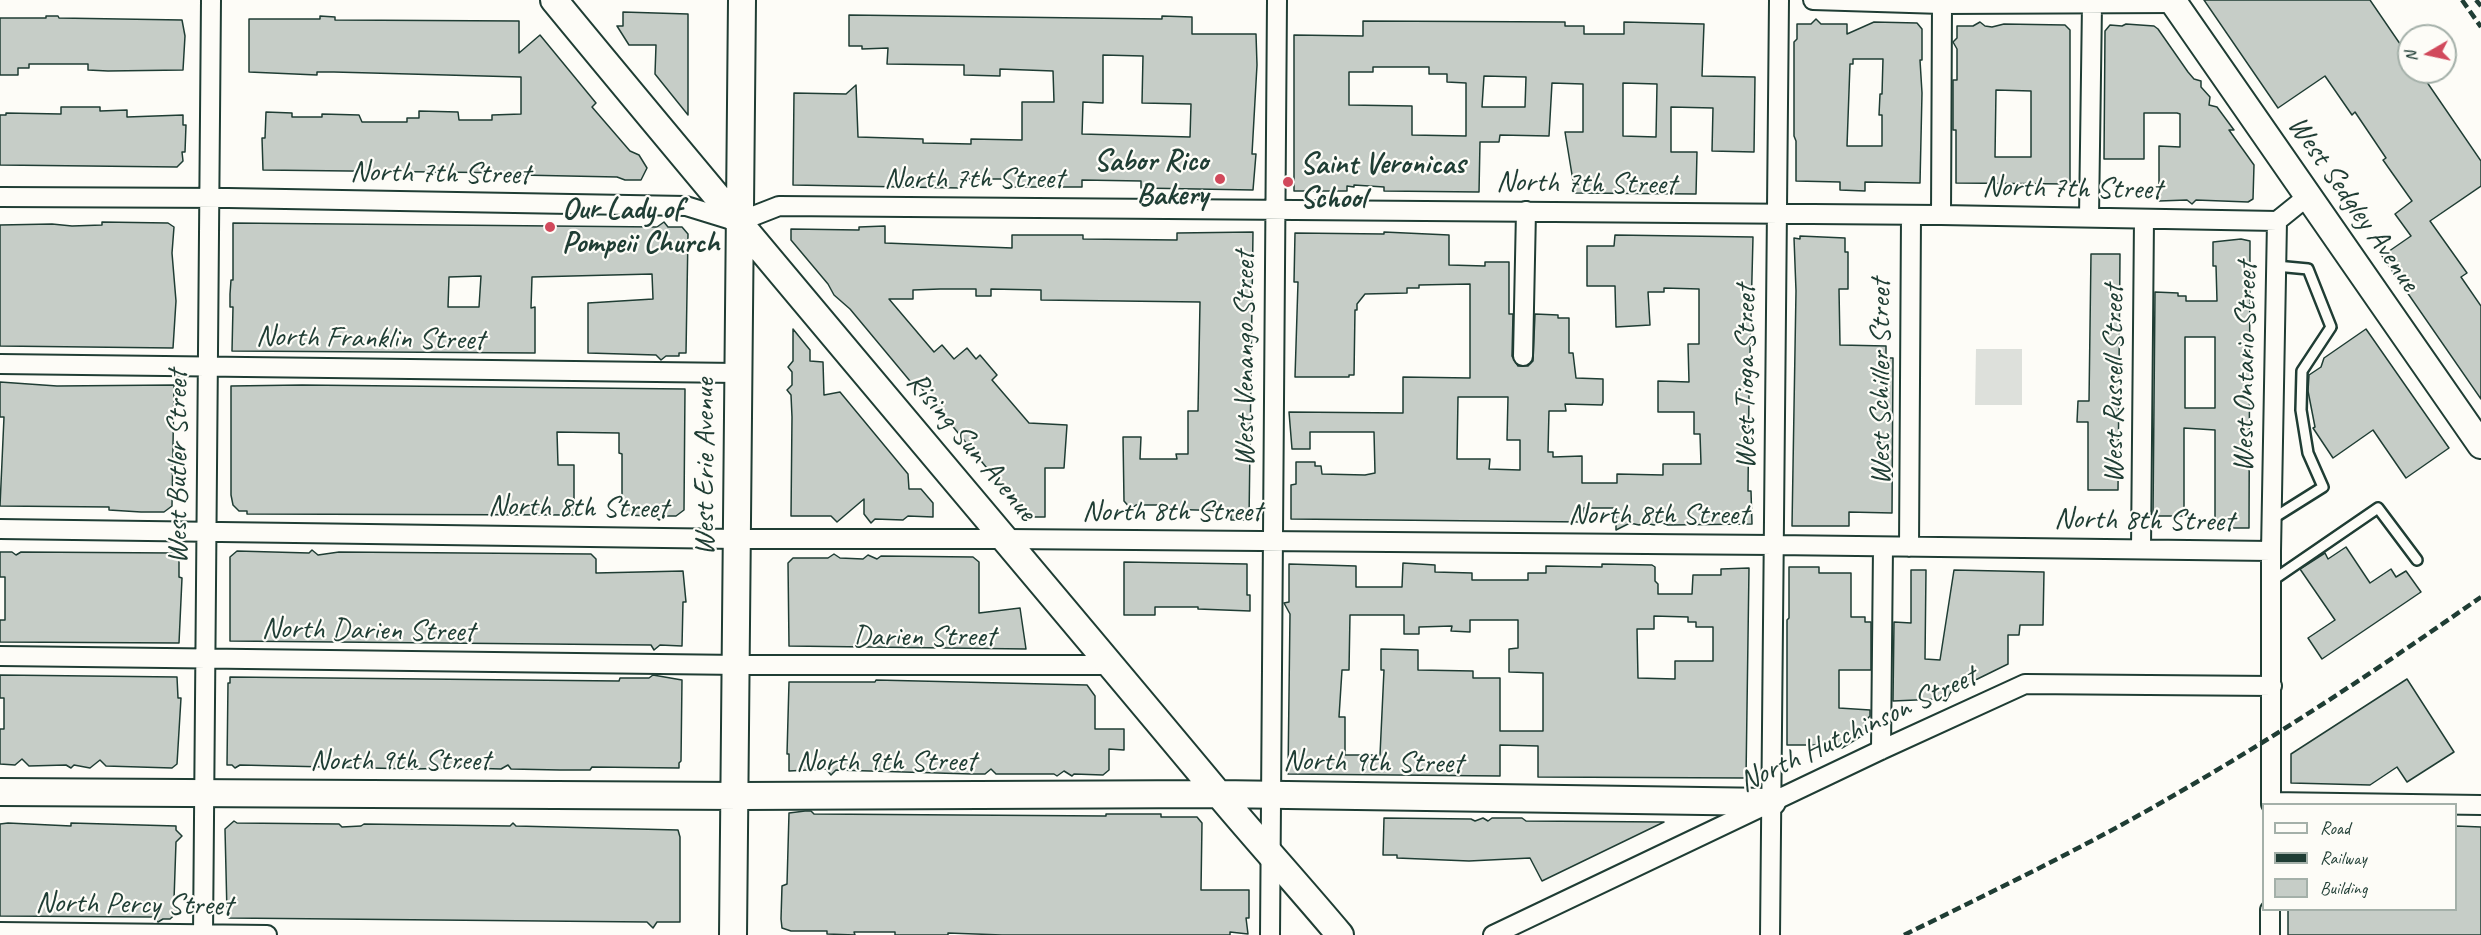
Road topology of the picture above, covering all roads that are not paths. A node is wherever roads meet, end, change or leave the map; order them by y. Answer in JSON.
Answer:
{"nodes":[{"id":1,"x":211,"y":0,"type":"edge"},
{"id":2,"x":554,"y":0,"type":"edge"},
{"id":3,"x":742,"y":0,"type":"edge"},
{"id":4,"x":1277,"y":0,"type":"edge"},
{"id":5,"x":1779,"y":0,"type":"edge"},
{"id":6,"x":1813,"y":0,"type":"edge"},
{"id":7,"x":2174,"y":2,"type":"edge"},
{"id":8,"x":1942,"y":3,"type":"junction"},
{"id":9,"x":2092,"y":4,"type":"junction"},
{"id":10,"x":2308,"y":196,"type":"junction"},
{"id":11,"x":0,"y":197,"type":"edge"},
{"id":12,"x":209,"y":198,"type":"junction"},
{"id":13,"x":1274,"y":210,"type":"junction"},
{"id":14,"x":1526,"y":211,"type":"junction"},
{"id":15,"x":1775,"y":215,"type":"junction"},
{"id":16,"x":1941,"y":215,"type":"junction"},
{"id":17,"x":1911,"y":216,"type":"junction"},
{"id":18,"x":2089,"y":217,"type":"junction"},
{"id":19,"x":2144,"y":219,"type":"junction"},
{"id":20,"x":2277,"y":221,"type":"junction"},
{"id":21,"x":738,"y":222,"type":"junction"},
{"id":22,"x":2276,"y":266,"type":"junction"},
{"id":23,"x":1523,"y":356,"type":"dead end"},
{"id":24,"x":0,"y":364,"type":"edge"},
{"id":25,"x":208,"y":366,"type":"junction"},
{"id":26,"x":738,"y":373,"type":"junction"},
{"id":27,"x":2481,"y":445,"type":"edge"},
{"id":28,"x":2272,"y":519,"type":"junction"},
{"id":29,"x":0,"y":529,"type":"edge"},
{"id":30,"x":206,"y":532,"type":"junction"},
{"id":31,"x":737,"y":539,"type":"junction"},
{"id":32,"x":1006,"y":539,"type":"junction"},
{"id":33,"x":1273,"y":541,"type":"junction"},
{"id":34,"x":1774,"y":545,"type":"junction"},
{"id":35,"x":1883,"y":547,"type":"junction"},
{"id":36,"x":1909,"y":547,"type":"junction"},
{"id":37,"x":2141,"y":549,"type":"junction"},
{"id":38,"x":2271,"y":551,"type":"junction"},
{"id":39,"x":2417,"y":560,"type":"dead end"},
{"id":40,"x":2272,"y":580,"type":"junction"},
{"id":41,"x":0,"y":656,"type":"edge"},
{"id":42,"x":205,"y":658,"type":"junction"},
{"id":43,"x":736,"y":665,"type":"junction"},
{"id":44,"x":1113,"y":665,"type":"junction"},
{"id":45,"x":2272,"y":686,"type":"junction"},
{"id":46,"x":1881,"y":750,"type":"junction"},
{"id":47,"x":0,"y":792,"type":"edge"},
{"id":48,"x":204,"y":793,"type":"junction"},
{"id":49,"x":1218,"y":794,"type":"junction"},
{"id":50,"x":1271,"y":794,"type":"junction"},
{"id":51,"x":735,"y":796,"type":"junction"},
{"id":52,"x":1772,"y":802,"type":"junction"},
{"id":53,"x":2271,"y":803,"type":"edge"},
{"id":54,"x":2457,"y":805,"type":"edge"},
{"id":55,"x":2481,"y":805,"type":"edge"},
{"id":56,"x":1271,"y":854,"type":"junction"},
{"id":57,"x":2270,"y":911,"type":"edge"},
{"id":58,"x":0,"y":932,"type":"edge"},
{"id":59,"x":203,"y":934,"type":"edge"},
{"id":60,"x":267,"y":935,"type":"edge"},
{"id":61,"x":733,"y":935,"type":"edge"},
{"id":62,"x":1270,"y":935,"type":"edge"},
{"id":63,"x":1340,"y":935,"type":"edge"},
{"id":64,"x":1493,"y":935,"type":"edge"},
{"id":65,"x":1770,"y":935,"type":"edge"},
{"id":66,"x":2270,"y":935,"type":"edge"}],
"edges":[{"from":1,"to":12,"type":"street","name":"West Butler Street"},
{"from":2,"to":21,"type":"street","name":"Rising Sun Avenue"},
{"from":3,"to":21,"type":"street","name":"West Erie Avenue"},
{"from":4,"to":13,"type":"street","name":"West Venango Street"},
{"from":5,"to":15,"type":"street","name":"West Tioga Street"},
{"from":6,"to":8,"type":"street"},
{"from":7,"to":9,"type":"street"},
{"from":7,"to":10,"type":"street","name":"West Sedgley Avenue"},
{"from":8,"to":9,"type":"street"},
{"from":8,"to":16,"type":"street"},
{"from":9,"to":18,"type":"street"},
{"from":10,"to":20,"type":"street","name":"West Ontario Street"},
{"from":10,"to":27,"type":"street","name":"West Sedgley Avenue"},
{"from":11,"to":12,"type":"street","name":"North 7th Street"},
{"from":12,"to":21,"type":"street","name":"North 7th Street"},
{"from":12,"to":25,"type":"street","name":"West Butler Street"},
{"from":13,"to":14,"type":"street","name":"North 7th Street"},
{"from":13,"to":21,"type":"street","name":"North 7th Street"},
{"from":13,"to":33,"type":"street","name":"West Venango Street"},
{"from":14,"to":15,"type":"street","name":"North 7th Street"},
{"from":14,"to":23,"type":"street"},
{"from":15,"to":17,"type":"street","name":"North 7th Street"},
{"from":15,"to":34,"type":"street","name":"West Tioga Street"},
{"from":16,"to":17,"type":"street","name":"North 7th Street"},
{"from":16,"to":18,"type":"street","name":"North 7th Street"},
{"from":17,"to":36,"type":"street","name":"West Schiller Street"},
{"from":18,"to":19,"type":"street","name":"North 7th Street"},
{"from":19,"to":20,"type":"street","name":"North 7th Street"},
{"from":19,"to":37,"type":"street","name":"West Russell Street"},
{"from":20,"to":22,"type":"street","name":"West Ontario Street"},
{"from":21,"to":26,"type":"street","name":"West Erie Avenue"},
{"from":21,"to":32,"type":"street","name":"Rising Sun Avenue"},
{"from":22,"to":28,"type":"street","name":"West Ontario Street"},
{"from":22,"to":28,"type":"lane"},
{"from":24,"to":25,"type":"street","name":"North Franklin Street"},
{"from":25,"to":26,"type":"street","name":"North Franklin Street"},
{"from":25,"to":30,"type":"street","name":"West Butler Street"},
{"from":26,"to":31,"type":"street","name":"West Erie Avenue"},
{"from":28,"to":38,"type":"street","name":"West Ontario Street"},
{"from":29,"to":30,"type":"street","name":"North 8th Street"},
{"from":30,"to":31,"type":"street","name":"North 8th Street"},
{"from":30,"to":42,"type":"street","name":"West Butler Street"},
{"from":31,"to":32,"type":"street","name":"North 8th Street"},
{"from":31,"to":43,"type":"street","name":"West Erie Avenue"},
{"from":32,"to":33,"type":"street","name":"North 8th Street"},
{"from":32,"to":44,"type":"street","name":"Rising Sun Avenue"},
{"from":33,"to":34,"type":"street","name":"North 8th Street"},
{"from":33,"to":50,"type":"street","name":"West Venango Street"},
{"from":34,"to":35,"type":"street","name":"North 8th Street"},
{"from":34,"to":52,"type":"street","name":"West Tioga Street"},
{"from":35,"to":36,"type":"street","name":"North 8th Street"},
{"from":35,"to":46,"type":"street"},
{"from":36,"to":37,"type":"street","name":"North 8th Street"},
{"from":37,"to":38,"type":"street","name":"North 8th Street"},
{"from":38,"to":40,"type":"street","name":"West Ontario Street"},
{"from":39,"to":40,"type":"lane"},
{"from":40,"to":45,"type":"street","name":"West Ontario Street"},
{"from":41,"to":42,"type":"street","name":"North Darien Street"},
{"from":42,"to":43,"type":"street","name":"North Darien Street"},
{"from":42,"to":48,"type":"street","name":"West Butler Street"},
{"from":43,"to":44,"type":"street","name":"Darien Street"},
{"from":43,"to":51,"type":"street","name":"West Erie Avenue"},
{"from":44,"to":49,"type":"street","name":"Rising Sun Avenue"},
{"from":45,"to":46,"type":"street","name":"North Hutchinson Street"},
{"from":45,"to":53,"type":"street","name":"West Ontario Street"},
{"from":46,"to":52,"type":"street","name":"North Hutchinson Street"},
{"from":47,"to":48,"type":"street","name":"North 9th Street"},
{"from":48,"to":51,"type":"street","name":"North 9th Street"},
{"from":48,"to":59,"type":"street","name":"West Butler Street"},
{"from":49,"to":50,"type":"street","name":"North 9th Street"},
{"from":49,"to":51,"type":"street","name":"North 9th Street"},
{"from":49,"to":56,"type":"street","name":"Rising Sun Avenue"},
{"from":50,"to":52,"type":"street","name":"North 9th Street"},
{"from":50,"to":56,"type":"street","name":"West Venango Street"},
{"from":51,"to":61,"type":"street","name":"West Erie Avenue"},
{"from":52,"to":64,"type":"street","name":"North Hutchinson Street"},
{"from":52,"to":65,"type":"street","name":"West Tioga Street"},
{"from":54,"to":55,"type":"street"},
{"from":56,"to":62,"type":"street","name":"West Venango Street"},
{"from":56,"to":63,"type":"street","name":"Rising Sun Avenue"},
{"from":57,"to":66,"type":"street"},
{"from":58,"to":59,"type":"street","name":"North Percy Street"},
{"from":59,"to":60,"type":"street","name":"North Percy Street"}]}
